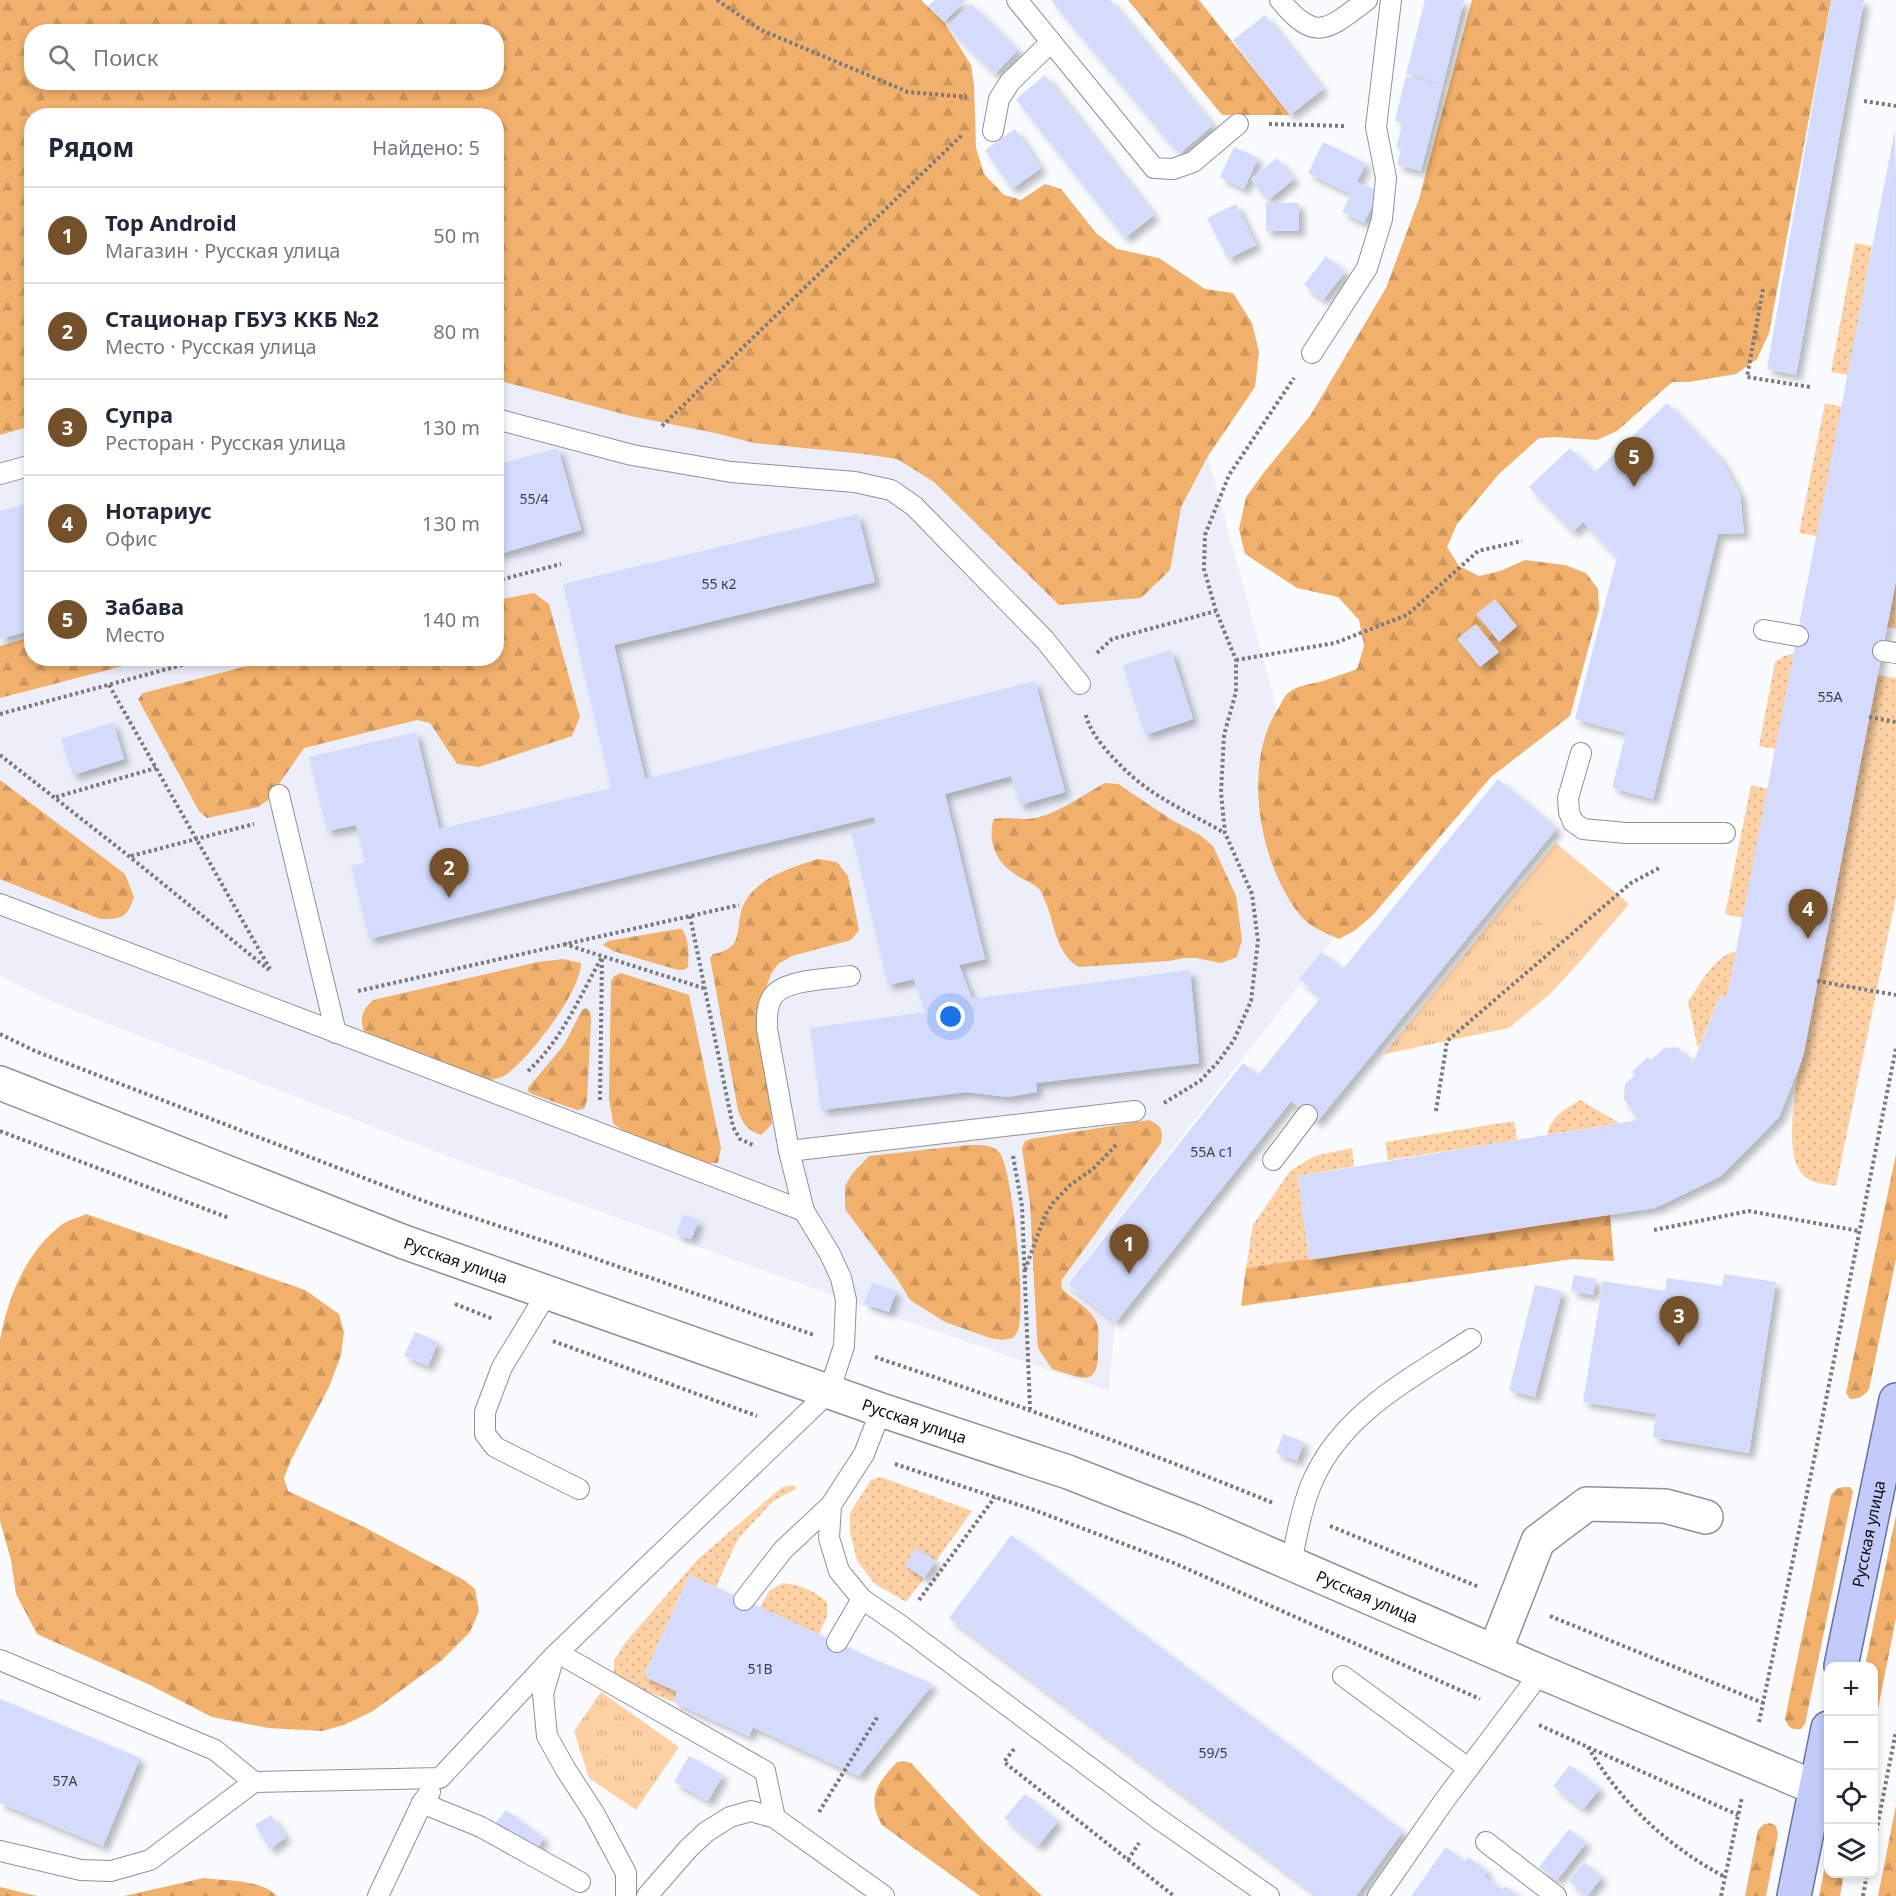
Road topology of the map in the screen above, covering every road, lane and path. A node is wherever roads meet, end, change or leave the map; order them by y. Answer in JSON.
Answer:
{"nodes":[{"id":1,"x":717,"y":0,"type":"edge"},
{"id":2,"x":1017,"y":0,"type":"edge"},
{"id":3,"x":1280,"y":0,"type":"edge"},
{"id":4,"x":1367,"y":0,"type":"edge"},
{"id":5,"x":1391,"y":0,"type":"edge"},
{"id":6,"x":1051,"y":42,"type":"junction"},
{"id":7,"x":999,"y":99,"type":"junction"},
{"id":8,"x":1864,"y":101,"type":"dead end"},
{"id":9,"x":1896,"y":106,"type":"edge"},
{"id":10,"x":1238,"y":124,"type":"joint"},
{"id":11,"x":1376,"y":127,"type":"junction"},
{"id":12,"x":993,"y":131,"type":"dead end"},
{"id":13,"x":1763,"y":289,"type":"dead end"},
{"id":14,"x":1312,"y":352,"type":"joint"},
{"id":15,"x":1810,"y":387,"type":"dead end"},
{"id":16,"x":504,"y":421,"type":"edge"},
{"id":17,"x":632,"y":455,"type":"junction"},
{"id":18,"x":24,"y":467,"type":"edge"},
{"id":19,"x":0,"y":474,"type":"edge"},
{"id":20,"x":1522,"y":541,"type":"dead end"},
{"id":21,"x":561,"y":564,"type":"dead end"},
{"id":22,"x":504,"y":579,"type":"edge"},
{"id":23,"x":1216,"y":611,"type":"junction"},
{"id":24,"x":1764,"y":630,"type":"dead end"},
{"id":25,"x":1798,"y":636,"type":"dead end"},
{"id":26,"x":1236,"y":660,"type":"junction"},
{"id":27,"x":179,"y":666,"type":"edge"},
{"id":28,"x":1080,"y":684,"type":"junction"},
{"id":29,"x":109,"y":685,"type":"junction"},
{"id":30,"x":0,"y":714,"type":"edge"},
{"id":31,"x":1869,"y":717,"type":"dead end"},
{"id":32,"x":1896,"y":722,"type":"edge"},
{"id":33,"x":1581,"y":753,"type":"dead end"},
{"id":34,"x":0,"y":755,"type":"edge"},
{"id":35,"x":156,"y":768,"type":"junction"},
{"id":36,"x":279,"y":795,"type":"dead end"},
{"id":37,"x":56,"y":797,"type":"junction"},
{"id":38,"x":245,"y":827,"type":"dead end"},
{"id":39,"x":1725,"y":833,"type":"dead end"},
{"id":40,"x":1226,"y":834,"type":"junction"},
{"id":41,"x":196,"y":838,"type":"junction"},
{"id":42,"x":130,"y":857,"type":"junction"},
{"id":43,"x":1662,"y":866,"type":"dead end"},
{"id":44,"x":0,"y":904,"type":"edge"},
{"id":45,"x":740,"y":905,"type":"dead end"},
{"id":46,"x":690,"y":916,"type":"junction"},
{"id":47,"x":563,"y":944,"type":"junction"},
{"id":48,"x":602,"y":956,"type":"junction"},
{"id":49,"x":850,"y":976,"type":"dead end"},
{"id":50,"x":1817,"y":981,"type":"dead end"},
{"id":51,"x":703,"y":988,"type":"junction"},
{"id":52,"x":1896,"y":995,"type":"edge"},
{"id":53,"x":328,"y":998,"type":"junction"},
{"id":54,"x":336,"y":1033,"type":"junction"},
{"id":55,"x":0,"y":1034,"type":"edge"},
{"id":56,"x":1896,"y":1048,"type":"edge"},
{"id":57,"x":2,"y":1086,"type":"edge"},
{"id":58,"x":500,"y":1095,"type":"junction"},
{"id":59,"x":1135,"y":1111,"type":"junction"},
{"id":60,"x":1436,"y":1111,"type":"dead end"},
{"id":61,"x":1307,"y":1115,"type":"dead end"},
{"id":62,"x":1008,"y":1126,"type":"junction"},
{"id":63,"x":599,"y":1133,"type":"junction"},
{"id":64,"x":789,"y":1151,"type":"junction"},
{"id":65,"x":1273,"y":1160,"type":"dead end"},
{"id":66,"x":804,"y":1212,"type":"junction"},
{"id":67,"x":1654,"y":1230,"type":"dead end"},
{"id":68,"x":1859,"y":1231,"type":"junction"},
{"id":69,"x":1025,"y":1270,"type":"junction"},
{"id":70,"x":547,"y":1293,"type":"junction"},
{"id":71,"x":1471,"y":1339,"type":"dead end"},
{"id":72,"x":844,"y":1346,"type":"junction"},
{"id":73,"x":829,"y":1392,"type":"junction"},
{"id":74,"x":1896,"y":1400,"type":"edge"},
{"id":75,"x":1030,"y":1409,"type":"junction"},
{"id":76,"x":881,"y":1410,"type":"junction"},
{"id":77,"x":579,"y":1489,"type":"dead end"},
{"id":78,"x":995,"y":1497,"type":"dead end"},
{"id":79,"x":831,"y":1505,"type":"junction"},
{"id":80,"x":1302,"y":1515,"type":"junction"},
{"id":81,"x":1706,"y":1517,"type":"dead end"},
{"id":82,"x":1291,"y":1563,"type":"junction"},
{"id":83,"x":862,"y":1599,"type":"junction"},
{"id":84,"x":744,"y":1600,"type":"dead end"},
{"id":85,"x":1515,"y":1602,"type":"junction"},
{"id":86,"x":900,"y":1625,"type":"junction"},
{"id":87,"x":837,"y":1642,"type":"dead end"},
{"id":88,"x":1495,"y":1651,"type":"junction"},
{"id":89,"x":556,"y":1655,"type":"junction"},
{"id":90,"x":0,"y":1660,"type":"edge"},
{"id":91,"x":1842,"y":1662,"type":"edge"},
{"id":92,"x":1542,"y":1672,"type":"junction"},
{"id":93,"x":1343,"y":1676,"type":"dead end"},
{"id":94,"x":1763,"y":1703,"type":"junction"},
{"id":95,"x":878,"y":1716,"type":"dead end"},
{"id":96,"x":1896,"y":1731,"type":"edge"},
{"id":97,"x":1587,"y":1746,"type":"dead end"},
{"id":98,"x":1824,"y":1748,"type":"edge"},
{"id":99,"x":1750,"y":1761,"type":"junction"},
{"id":100,"x":1004,"y":1762,"type":"dead end"},
{"id":101,"x":1468,"y":1768,"type":"junction"},
{"id":102,"x":440,"y":1778,"type":"junction"},
{"id":103,"x":254,"y":1782,"type":"junction"},
{"id":104,"x":1816,"y":1788,"type":"junction"},
{"id":105,"x":422,"y":1803,"type":"junction"},
{"id":106,"x":775,"y":1818,"type":"junction"},
{"id":107,"x":1878,"y":1824,"type":"edge"},
{"id":108,"x":803,"y":1838,"type":"junction"},
{"id":109,"x":1486,"y":1842,"type":"dead end"},
{"id":110,"x":0,"y":1851,"type":"edge"},
{"id":111,"x":1725,"y":1876,"type":"junction"},
{"id":112,"x":1866,"y":1878,"type":"edge"},
{"id":113,"x":580,"y":1882,"type":"dead end"},
{"id":114,"x":378,"y":1896,"type":"edge"},
{"id":115,"x":626,"y":1896,"type":"edge"},
{"id":116,"x":647,"y":1896,"type":"edge"},
{"id":117,"x":884,"y":1896,"type":"edge"},
{"id":118,"x":1174,"y":1896,"type":"edge"},
{"id":119,"x":1269,"y":1896,"type":"edge"},
{"id":120,"x":1378,"y":1896,"type":"edge"},
{"id":121,"x":1556,"y":1896,"type":"edge"},
{"id":122,"x":1720,"y":1896,"type":"edge"},
{"id":123,"x":1794,"y":1896,"type":"edge"},
{"id":124,"x":1863,"y":1896,"type":"edge"}],
"edges":[{"from":1,"to":7,"type":"path"},
{"from":2,"to":6,"type":"lane"},
{"from":3,"to":4,"type":"lane"},
{"from":5,"to":11,"type":"lane"},
{"from":6,"to":7,"type":"lane"},
{"from":6,"to":10,"type":"lane"},
{"from":7,"to":12,"type":"lane"},
{"from":7,"to":17,"type":"path"},
{"from":8,"to":9,"type":"path"},
{"from":10,"to":11,"type":"path"},
{"from":11,"to":14,"type":"lane"},
{"from":13,"to":15,"type":"path"},
{"from":14,"to":23,"type":"path"},
{"from":16,"to":17,"type":"lane"},
{"from":17,"to":28,"type":"lane"},
{"from":18,"to":19,"type":"lane"},
{"from":20,"to":26,"type":"path"},
{"from":21,"to":22,"type":"path"},
{"from":23,"to":26,"type":"path"},
{"from":23,"to":28,"type":"path"},
{"from":24,"to":25,"type":"lane"},
{"from":26,"to":40,"type":"path"},
{"from":27,"to":29,"type":"path"},
{"from":28,"to":40,"type":"path"},
{"from":29,"to":30,"type":"path"},
{"from":29,"to":35,"type":"path"},
{"from":31,"to":32,"type":"path"},
{"from":33,"to":39,"type":"lane"},
{"from":34,"to":37,"type":"path"},
{"from":35,"to":37,"type":"path"},
{"from":35,"to":41,"type":"path"},
{"from":36,"to":53,"type":"lane"},
{"from":37,"to":42,"type":"path"},
{"from":38,"to":41,"type":"path"},
{"from":40,"to":59,"type":"path"},
{"from":41,"to":42,"type":"path"},
{"from":41,"to":42,"type":"path"},
{"from":43,"to":60,"type":"path"},
{"from":44,"to":54,"type":"lane"},
{"from":45,"to":46,"type":"path"},
{"from":46,"to":47,"type":"path"},
{"from":46,"to":51,"type":"path"},
{"from":47,"to":48,"type":"path"},
{"from":47,"to":53,"type":"path"},
{"from":48,"to":51,"type":"path"},
{"from":48,"to":58,"type":"path"},
{"from":48,"to":63,"type":"path"},
{"from":49,"to":64,"type":"lane"},
{"from":50,"to":52,"type":"path"},
{"from":51,"to":64,"type":"path"},
{"from":53,"to":54,"type":"lane"},
{"from":54,"to":58,"type":"lane"},
{"from":55,"to":72,"type":"path"},
{"from":56,"to":68,"type":"path"},
{"from":57,"to":70,"type":"street","name":"Русская улица"},
{"from":58,"to":63,"type":"lane"},
{"from":59,"to":62,"type":"lane"},
{"from":59,"to":69,"type":"path"},
{"from":61,"to":65,"type":"lane"},
{"from":62,"to":64,"type":"lane"},
{"from":62,"to":69,"type":"path"},
{"from":63,"to":66,"type":"lane"},
{"from":64,"to":66,"type":"lane"},
{"from":66,"to":72,"type":"lane"},
{"from":67,"to":68,"type":"path"},
{"from":68,"to":94,"type":"path"},
{"from":69,"to":75,"type":"path"},
{"from":70,"to":73,"type":"street","name":"Русская улица"},
{"from":70,"to":77,"type":"lane"},
{"from":71,"to":80,"type":"lane"},
{"from":72,"to":73,"type":"lane"},
{"from":72,"to":75,"type":"path"},
{"from":73,"to":76,"type":"street","name":"Русская улица"},
{"from":73,"to":89,"type":"lane"},
{"from":74,"to":91,"type":"main road","name":"Русская улица"},
{"from":75,"to":80,"type":"path"},
{"from":76,"to":79,"type":"lane"},
{"from":76,"to":82,"type":"street","name":"Русская улица"},
{"from":78,"to":86,"type":"path"},
{"from":79,"to":83,"type":"lane"},
{"from":79,"to":84,"type":"lane"},
{"from":80,"to":82,"type":"lane"},
{"from":80,"to":85,"type":"path"},
{"from":81,"to":85,"type":"street"},
{"from":82,"to":88,"type":"street","name":"Русская улица"},
{"from":83,"to":86,"type":"lane"},
{"from":83,"to":87,"type":"lane"},
{"from":85,"to":88,"type":"street"},
{"from":85,"to":94,"type":"path"},
{"from":86,"to":119,"type":"lane"},
{"from":88,"to":92,"type":"street","name":"Русская улица"},
{"from":89,"to":102,"type":"lane"},
{"from":89,"to":106,"type":"lane"},
{"from":89,"to":115,"type":"lane"},
{"from":90,"to":103,"type":"lane"},
{"from":92,"to":99,"type":"street","name":"Русская улица"},
{"from":92,"to":101,"type":"lane"},
{"from":93,"to":101,"type":"lane"},
{"from":94,"to":99,"type":"path"},
{"from":95,"to":108,"type":"path"},
{"from":96,"to":107,"type":"path"},
{"from":97,"to":111,"type":"path"},
{"from":98,"to":104,"type":"main road"},
{"from":99,"to":104,"type":"street","name":"Русская улица"},
{"from":99,"to":111,"type":"path"},
{"from":100,"to":118,"type":"path"},
{"from":101,"to":120,"type":"lane"},
{"from":102,"to":103,"type":"lane"},
{"from":102,"to":105,"type":"lane"},
{"from":103,"to":110,"type":"lane"},
{"from":104,"to":123,"type":"main road"},
{"from":105,"to":113,"type":"lane"},
{"from":105,"to":114,"type":"lane"},
{"from":106,"to":108,"type":"lane"},
{"from":106,"to":116,"type":"lane"},
{"from":108,"to":117,"type":"lane"},
{"from":109,"to":121,"type":"lane"},
{"from":111,"to":122,"type":"path"},
{"from":112,"to":124,"type":"path"}]}
